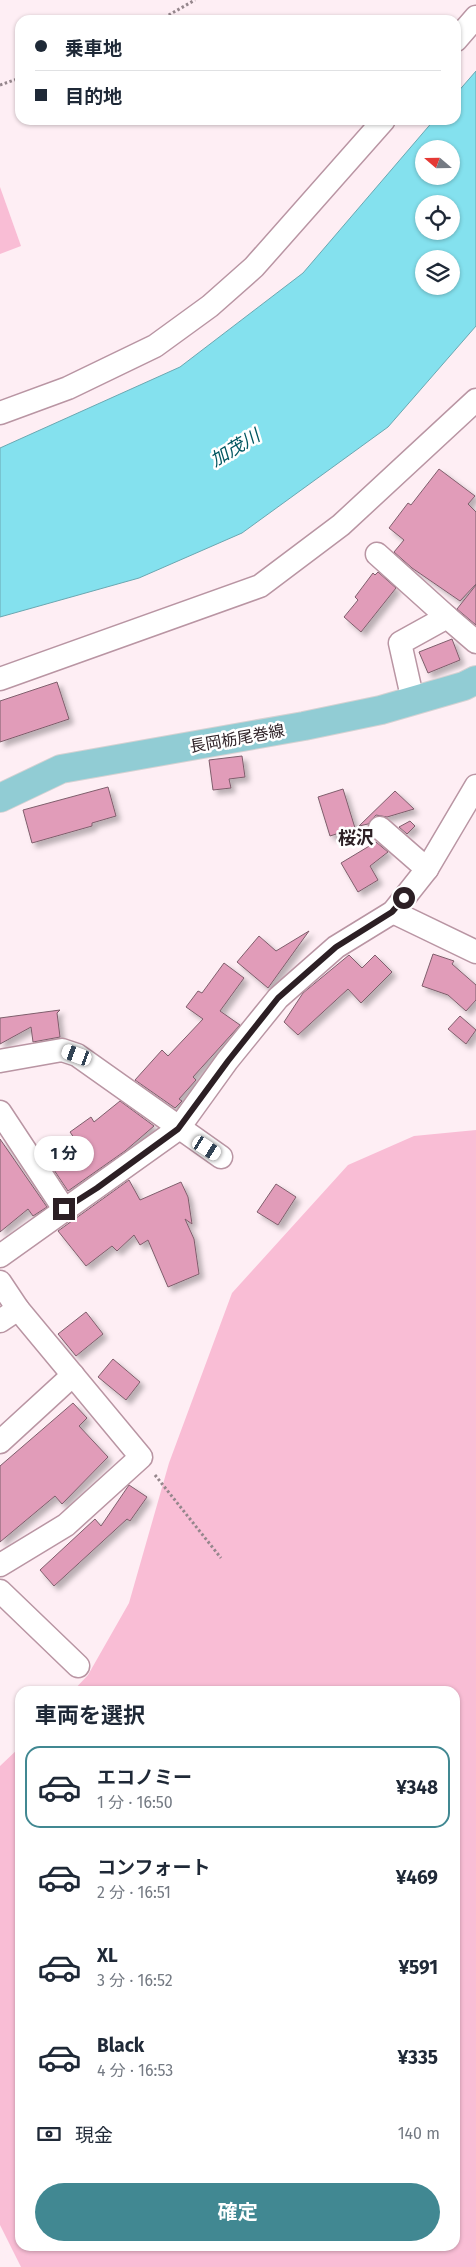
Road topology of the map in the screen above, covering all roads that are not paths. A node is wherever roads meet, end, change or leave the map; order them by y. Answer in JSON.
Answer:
{"nodes":[{"id":1,"x":476,"y":18,"type":"edge"},
{"id":2,"x":461,"y":34,"type":"edge"},
{"id":3,"x":380,"y":125,"type":"edge"},
{"id":4,"x":476,"y":400,"type":"edge"},
{"id":5,"x":0,"y":413,"type":"edge"},
{"id":6,"x":377,"y":554,"type":"dead end"},
{"id":7,"x":447,"y":617,"type":"junction"},
{"id":8,"x":476,"y":642,"type":"edge"},
{"id":9,"x":0,"y":679,"type":"edge"},
{"id":10,"x":476,"y":680,"type":"edge"},
{"id":11,"x":414,"y":701,"type":"junction"},
{"id":12,"x":476,"y":786,"type":"edge"},
{"id":13,"x":0,"y":798,"type":"edge"},
{"id":14,"x":380,"y":828,"type":"dead end"},
{"id":15,"x":427,"y":869,"type":"junction"},
{"id":16,"x":392,"y":912,"type":"junction"},
{"id":17,"x":476,"y":952,"type":"edge"},
{"id":18,"x":0,"y":1061,"type":"edge"},
{"id":19,"x":0,"y":1112,"type":"edge"},
{"id":20,"x":178,"y":1129,"type":"junction"},
{"id":21,"x":221,"y":1157,"type":"dead end"},
{"id":22,"x":64,"y":1209,"type":"junction"},
{"id":23,"x":0,"y":1256,"type":"edge"},
{"id":24,"x":0,"y":1282,"type":"edge"},
{"id":25,"x":9,"y":1315,"type":"edge"},
{"id":26,"x":74,"y":1375,"type":"junction"},
{"id":27,"x":0,"y":1442,"type":"edge"},
{"id":28,"x":0,"y":1565,"type":"edge"},
{"id":29,"x":0,"y":1591,"type":"edge"},
{"id":30,"x":78,"y":1666,"type":"dead end"}],
"edges":[{"from":1,"to":2,"type":"street"},
{"from":3,"to":5,"type":"street"},
{"from":4,"to":9,"type":"street"},
{"from":6,"to":7,"type":"street"},
{"from":7,"to":8,"type":"street"},
{"from":7,"to":11,"type":"street"},
{"from":10,"to":11,"type":"main road","name":"長岡栃尾巻線"},
{"from":11,"to":13,"type":"main road","name":"長岡栃尾巻線"},
{"from":12,"to":15,"type":"street"},
{"from":14,"to":15,"type":"street"},
{"from":15,"to":16,"type":"street"},
{"from":16,"to":17,"type":"street"},
{"from":16,"to":20,"type":"street"},
{"from":18,"to":20,"type":"street"},
{"from":19,"to":22,"type":"street"},
{"from":20,"to":21,"type":"street"},
{"from":20,"to":22,"type":"street"},
{"from":22,"to":23,"type":"street"},
{"from":24,"to":25,"type":"street"},
{"from":25,"to":26,"type":"street"},
{"from":26,"to":27,"type":"street"},
{"from":26,"to":28,"type":"street"},
{"from":29,"to":30,"type":"street"}]}
